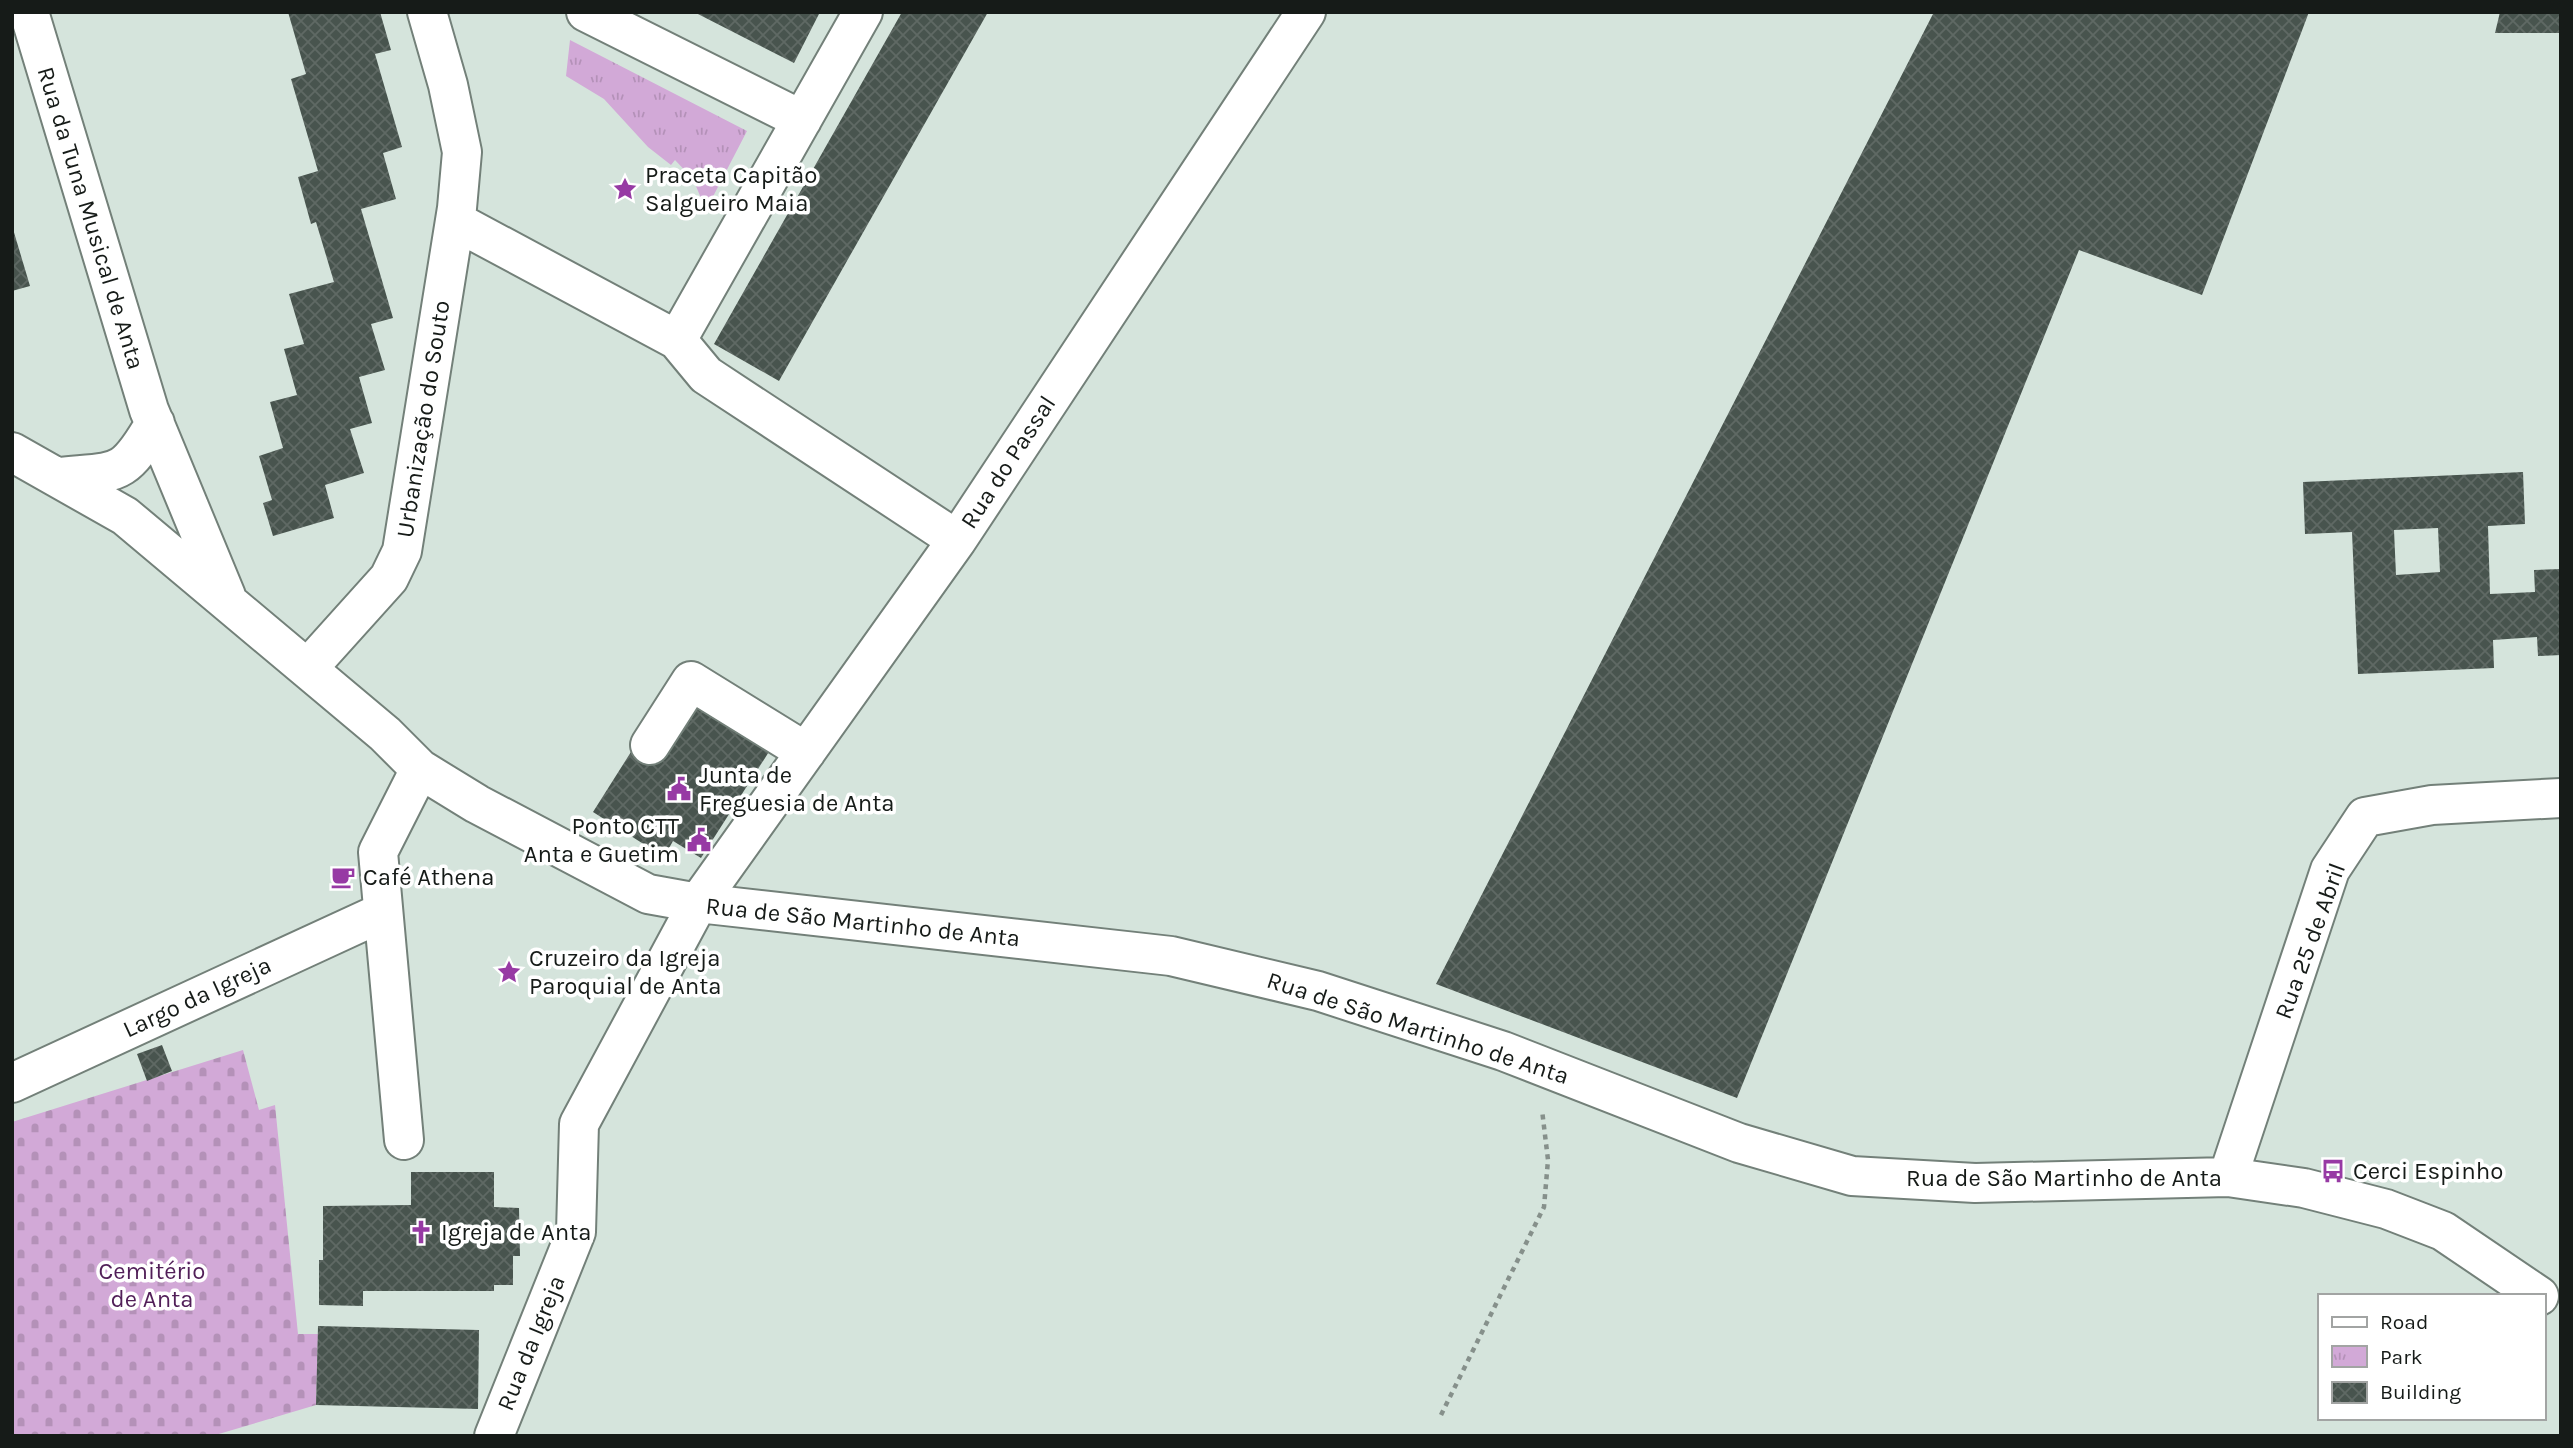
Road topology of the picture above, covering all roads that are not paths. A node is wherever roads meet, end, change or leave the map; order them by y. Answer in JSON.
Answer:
{"nodes":[{"id":1,"x":29,"y":12,"type":"edge"},
{"id":2,"x":427,"y":12,"type":"edge"},
{"id":3,"x":586,"y":12,"type":"edge"},
{"id":4,"x":863,"y":12,"type":"edge"},
{"id":5,"x":1306,"y":12,"type":"edge"},
{"id":6,"x":802,"y":120,"type":"junction"},
{"id":7,"x":455,"y":221,"type":"junction"},
{"id":8,"x":677,"y":340,"type":"junction"},
{"id":9,"x":155,"y":423,"type":"junction"},
{"id":10,"x":12,"y":452,"type":"edge"},
{"id":11,"x":59,"y":477,"type":"junction"},
{"id":12,"x":178,"y":479,"type":"junction"},
{"id":13,"x":125,"y":516,"type":"junction"},
{"id":14,"x":957,"y":540,"type":"junction"},
{"id":15,"x":228,"y":601,"type":"junction"},
{"id":16,"x":308,"y":668,"type":"junction"},
{"id":17,"x":650,"y":745,"type":"dead end"},
{"id":18,"x":806,"y":752,"type":"junction"},
{"id":19,"x":420,"y":769,"type":"junction"},
{"id":20,"x":2561,"y":797,"type":"edge"},
{"id":21,"x":698,"y":903,"type":"junction"},
{"id":22,"x":383,"y":912,"type":"junction"},
{"id":23,"x":12,"y":1083,"type":"edge"},
{"id":24,"x":404,"y":1140,"type":"dead end"},
{"id":25,"x":2228,"y":1177,"type":"junction"},
{"id":26,"x":2536,"y":1294,"type":"edge"},
{"id":27,"x":2545,"y":1300,"type":"edge"},
{"id":28,"x":2561,"y":1311,"type":"edge"},
{"id":29,"x":494,"y":1436,"type":"edge"}],
"edges":[{"from":1,"to":9,"type":"street","name":"Rua da Tuna Musical de Anta"},
{"from":2,"to":7,"type":"street","name":"Urbanização do Souto"},
{"from":3,"to":6,"type":"street"},
{"from":4,"to":6,"type":"street"},
{"from":5,"to":14,"type":"street","name":"Rua do Passal"},
{"from":6,"to":8,"type":"street"},
{"from":7,"to":8,"type":"street"},
{"from":7,"to":16,"type":"street","name":"Urbanização do Souto"},
{"from":8,"to":14,"type":"street"},
{"from":9,"to":11,"type":"street"},
{"from":9,"to":12,"type":"street","name":"Rua da Tuna Musical de Anta"},
{"from":10,"to":11,"type":"street","name":"Rua de São Martinho de Anta"},
{"from":11,"to":13,"type":"street","name":"Rua de São Martinho de Anta"},
{"from":12,"to":13,"type":"street"},
{"from":12,"to":15,"type":"street","name":"Rua da Tuna Musical de Anta"},
{"from":13,"to":15,"type":"street","name":"Rua de São Martinho de Anta"},
{"from":14,"to":18,"type":"street","name":"Rua do Passal"},
{"from":15,"to":16,"type":"street","name":"Rua de São Martinho de Anta"},
{"from":16,"to":19,"type":"street","name":"Rua de São Martinho de Anta"},
{"from":17,"to":18,"type":"street"},
{"from":18,"to":21,"type":"street","name":"Rua do Passal"},
{"from":19,"to":21,"type":"street","name":"Rua de São Martinho de Anta"},
{"from":19,"to":22,"type":"street"},
{"from":20,"to":25,"type":"street","name":"Rua 25 de Abril"},
{"from":21,"to":25,"type":"street","name":"Rua de São Martinho de Anta"},
{"from":21,"to":29,"type":"street","name":"Rua da Igreja"},
{"from":22,"to":23,"type":"street","name":"Largo da Igreja"},
{"from":22,"to":24,"type":"street"},
{"from":25,"to":26,"type":"street","name":"Rua de São Martinho de Anta"},
{"from":27,"to":28,"type":"street"}]}
